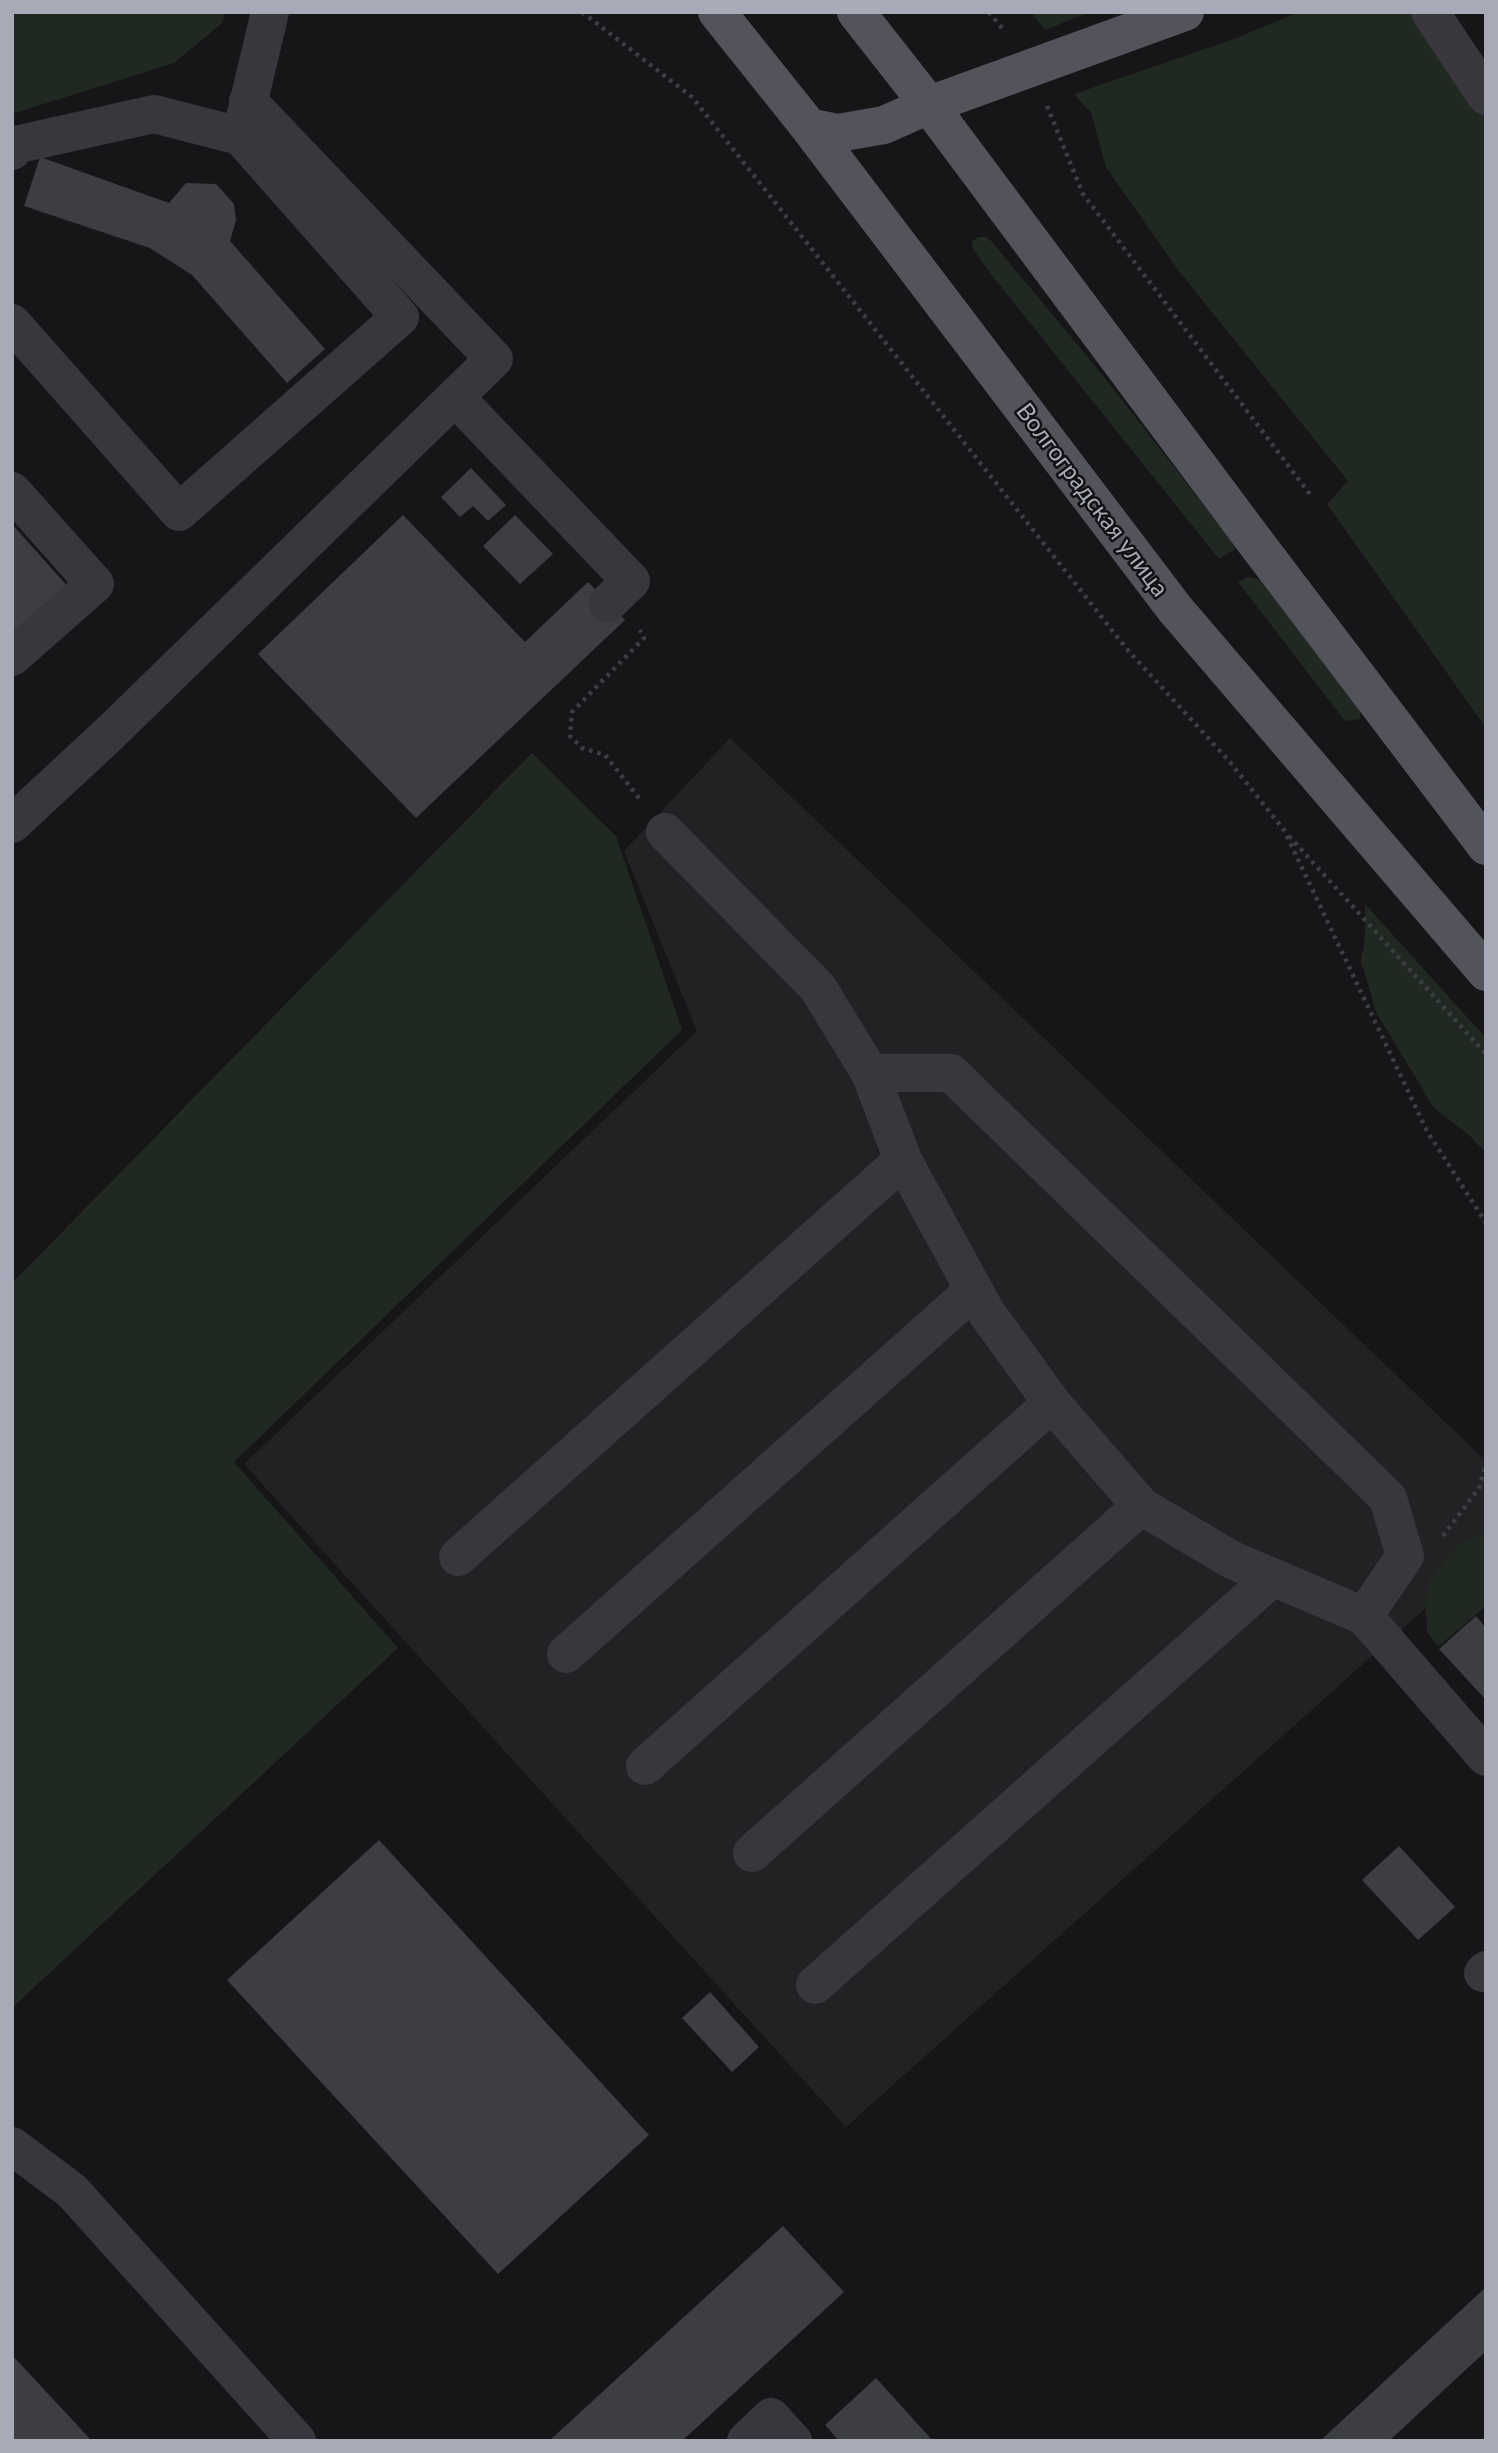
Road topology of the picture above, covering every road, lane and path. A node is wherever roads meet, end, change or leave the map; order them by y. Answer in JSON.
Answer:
{"nodes":[{"id":1,"x":270,"y":12,"type":"edge"},
{"id":2,"x":582,"y":12,"type":"edge"},
{"id":3,"x":718,"y":12,"type":"edge"},
{"id":4,"x":856,"y":12,"type":"edge"},
{"id":5,"x":989,"y":12,"type":"edge"},
{"id":6,"x":1185,"y":12,"type":"edge"},
{"id":7,"x":1430,"y":12,"type":"edge"},
{"id":8,"x":1032,"y":67,"type":"junction"},
{"id":9,"x":1486,"y":96,"type":"edge"},
{"id":10,"x":929,"y":105,"type":"junction"},
{"id":11,"x":244,"y":119,"type":"junction"},
{"id":12,"x":809,"y":127,"type":"junction"},
{"id":13,"x":12,"y":151,"type":"edge"},
{"id":14,"x":12,"y":323,"type":"edge"},
{"id":15,"x":455,"y":397,"type":"junction"},
{"id":16,"x":12,"y":491,"type":"edge"},
{"id":17,"x":1312,"y":496,"type":"dead end"},
{"id":18,"x":613,"y":598,"type":"joint"},
{"id":19,"x":12,"y":657,"type":"edge"},
{"id":20,"x":12,"y":824,"type":"edge"},
{"id":21,"x":1284,"y":830,"type":"junction"},
{"id":22,"x":665,"y":832,"type":"joint"},
{"id":23,"x":1486,"y":846,"type":"edge"},
{"id":24,"x":1486,"y":972,"type":"edge"},
{"id":25,"x":1486,"y":1054,"type":"edge"},
{"id":26,"x":870,"y":1073,"type":"junction"},
{"id":27,"x":902,"y":1160,"type":"junction"},
{"id":28,"x":1486,"y":1223,"type":"edge"},
{"id":29,"x":974,"y":1290,"type":"junction"},
{"id":30,"x":1052,"y":1403,"type":"junction"},
{"id":31,"x":1141,"y":1506,"type":"junction"},
{"id":32,"x":458,"y":1557,"type":"dead end"},
{"id":33,"x":1272,"y":1578,"type":"junction"},
{"id":34,"x":1364,"y":1616,"type":"junction"},
{"id":35,"x":566,"y":1654,"type":"dead end"},
{"id":36,"x":1486,"y":1756,"type":"edge"},
{"id":37,"x":645,"y":1766,"type":"dead end"},
{"id":38,"x":752,"y":1853,"type":"dead end"},
{"id":39,"x":815,"y":1985,"type":"dead end"},
{"id":40,"x":12,"y":2146,"type":"edge"},
{"id":41,"x":295,"y":2439,"type":"edge"},
{"id":42,"x":746,"y":2441,"type":"edge"},
{"id":43,"x":793,"y":2441,"type":"edge"}],
"edges":[{"from":1,"to":11,"type":"street"},
{"from":2,"to":21,"type":"path"},
{"from":3,"to":12,"type":"main road","name":"Волгоградская улица"},
{"from":4,"to":10,"type":"main road"},
{"from":5,"to":8,"type":"path"},
{"from":6,"to":8,"type":"main road"},
{"from":7,"to":9,"type":"street"},
{"from":8,"to":10,"type":"main road"},
{"from":8,"to":17,"type":"path"},
{"from":10,"to":12,"type":"main road"},
{"from":10,"to":23,"type":"main road"},
{"from":11,"to":13,"type":"street"},
{"from":11,"to":14,"type":"street"},
{"from":11,"to":15,"type":"street"},
{"from":12,"to":24,"type":"main road","name":"Волгоградская улица"},
{"from":15,"to":18,"type":"street"},
{"from":15,"to":20,"type":"street"},
{"from":16,"to":19,"type":"street"},
{"from":18,"to":22,"type":"path"},
{"from":21,"to":25,"type":"path"},
{"from":21,"to":28,"type":"path"},
{"from":22,"to":26,"type":"street"},
{"from":26,"to":27,"type":"street"},
{"from":26,"to":34,"type":"street"},
{"from":27,"to":29,"type":"street"},
{"from":27,"to":32,"type":"street"},
{"from":29,"to":30,"type":"street"},
{"from":29,"to":35,"type":"street"},
{"from":30,"to":31,"type":"street"},
{"from":30,"to":37,"type":"street"},
{"from":31,"to":33,"type":"street"},
{"from":31,"to":38,"type":"street"},
{"from":33,"to":34,"type":"street"},
{"from":33,"to":39,"type":"street"},
{"from":34,"to":36,"type":"street"},
{"from":40,"to":41,"type":"street"},
{"from":42,"to":43,"type":"street"}]}
